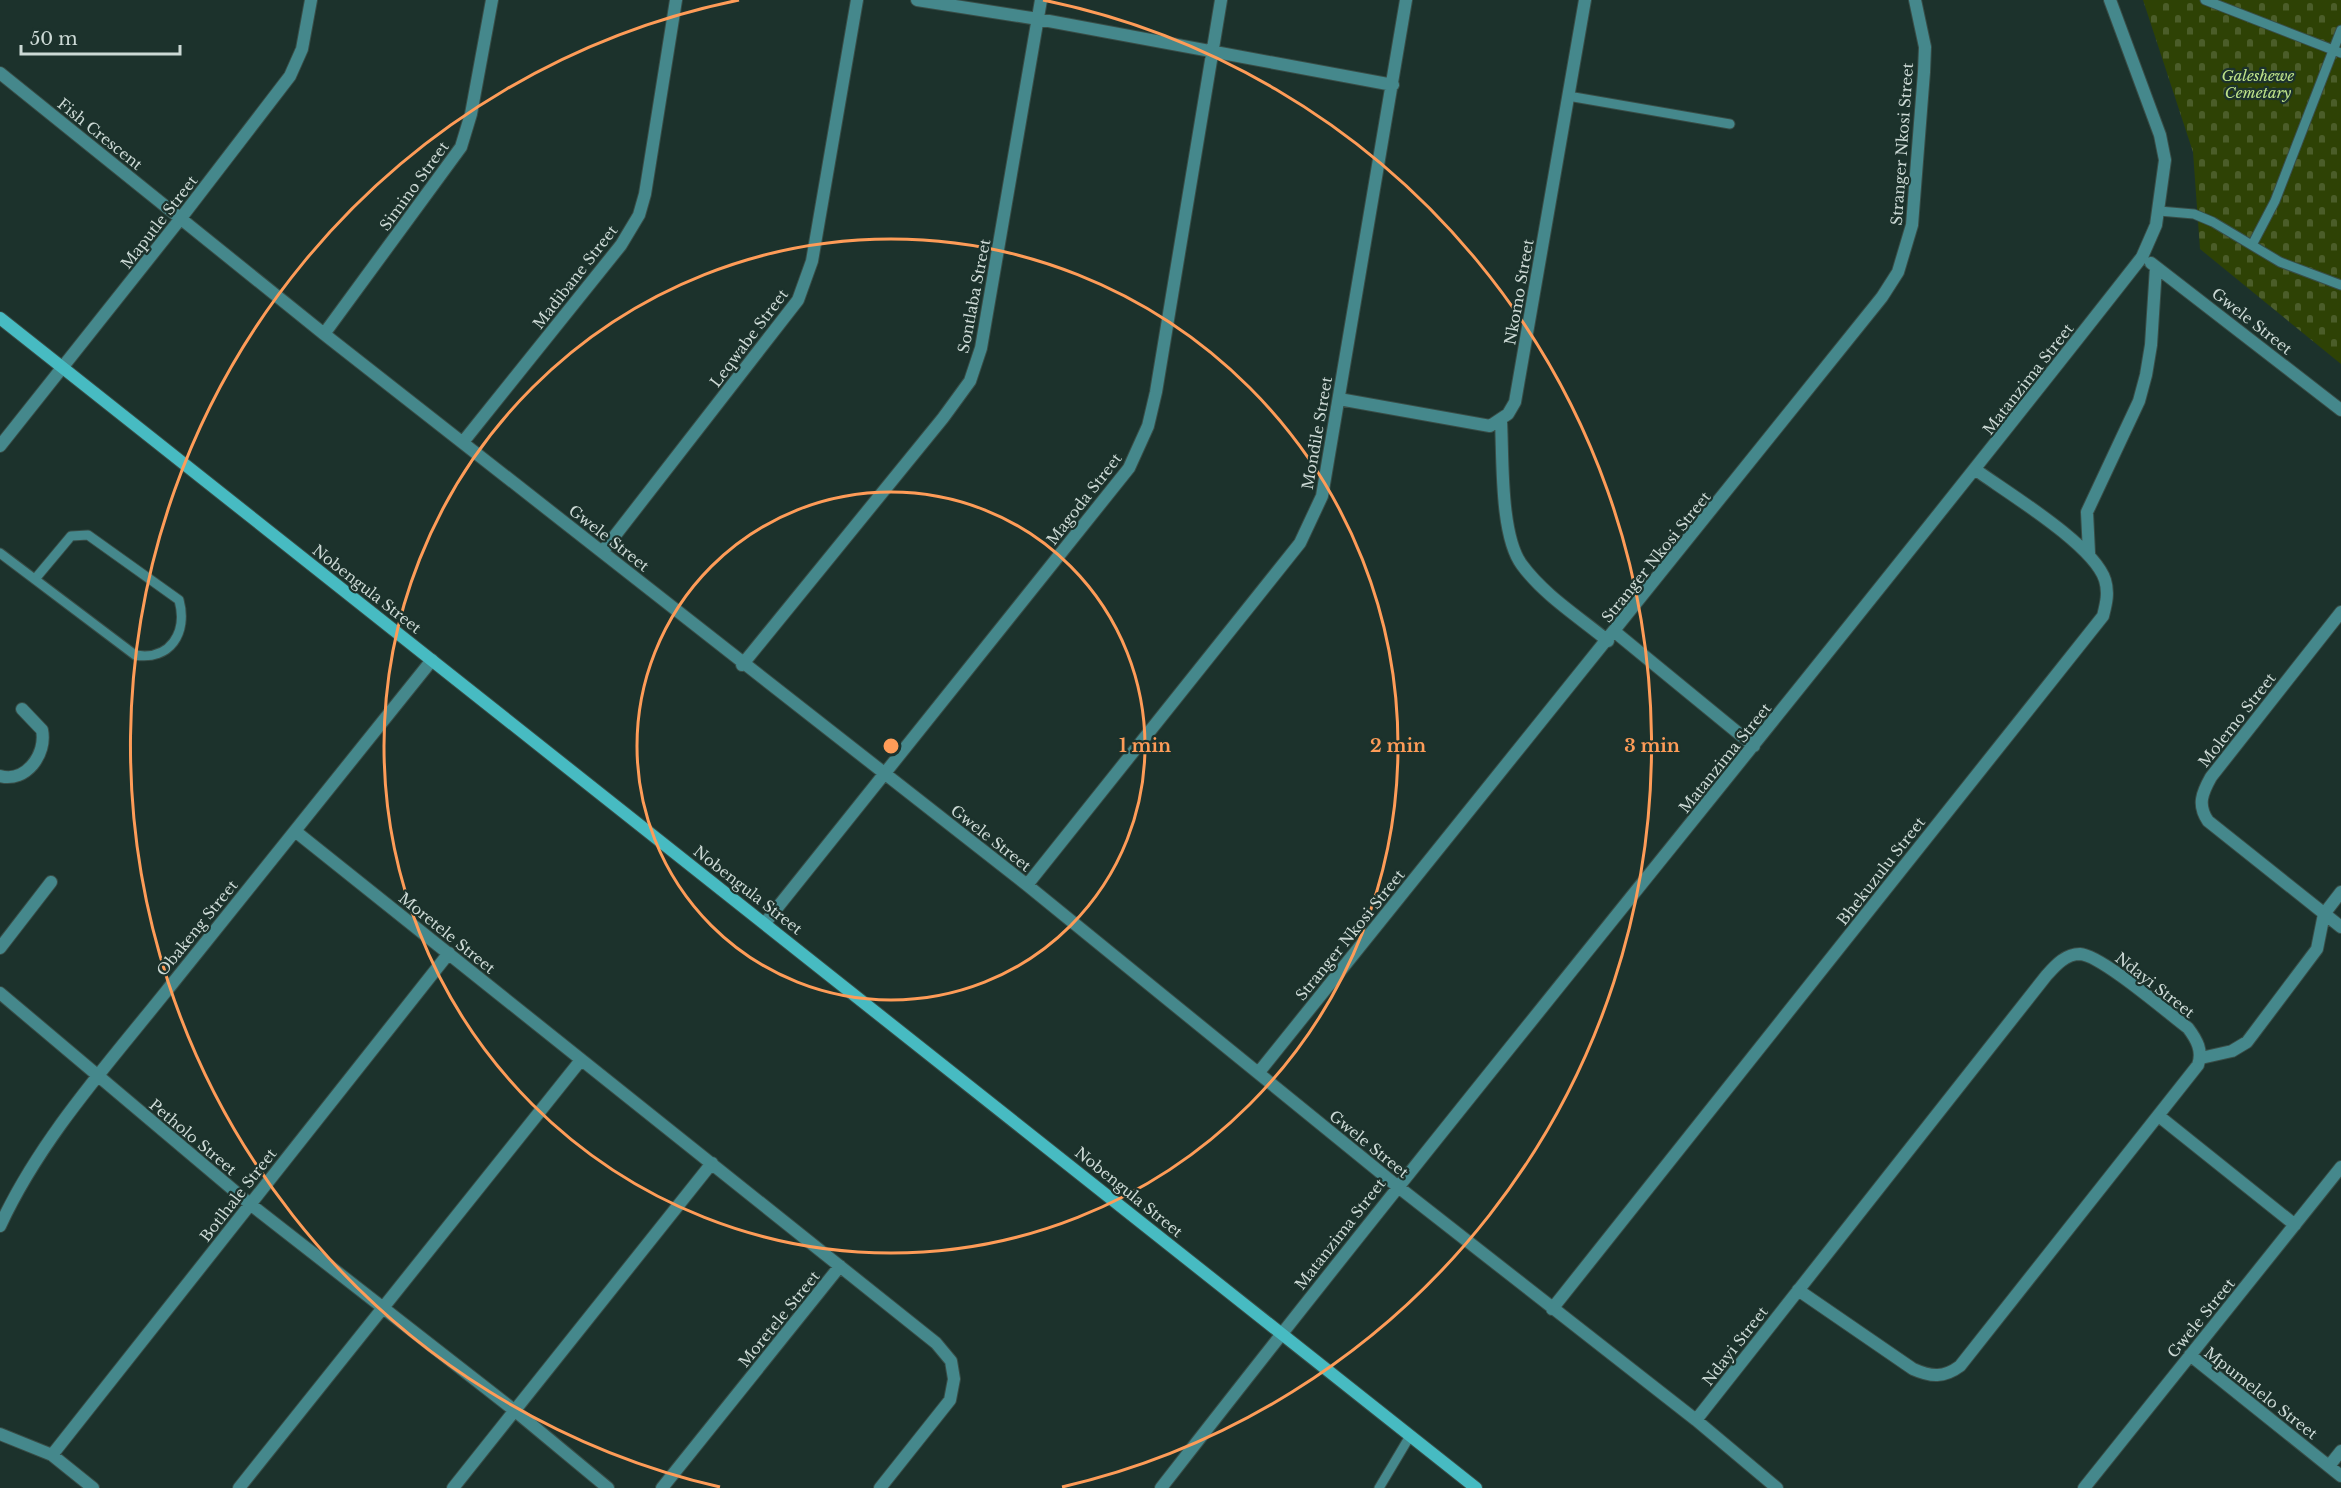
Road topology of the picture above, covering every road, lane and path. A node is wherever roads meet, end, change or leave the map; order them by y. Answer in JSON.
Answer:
{"nodes":[{"id":1,"x":311,"y":0,"type":"edge"},
{"id":2,"x":492,"y":0,"type":"edge"},
{"id":3,"x":676,"y":0,"type":"edge"},
{"id":4,"x":856,"y":0,"type":"edge"},
{"id":5,"x":917,"y":0,"type":"edge"},
{"id":6,"x":1041,"y":0,"type":"edge"},
{"id":7,"x":1221,"y":0,"type":"edge"},
{"id":8,"x":1406,"y":0,"type":"edge"},
{"id":9,"x":1585,"y":0,"type":"edge"},
{"id":10,"x":1915,"y":0,"type":"edge"},
{"id":11,"x":2110,"y":0,"type":"edge"},
{"id":12,"x":2205,"y":0,"type":"edge"},
{"id":13,"x":1038,"y":20,"type":"junction"},
{"id":14,"x":2341,"y":30,"type":"edge"},
{"id":15,"x":1213,"y":51,"type":"junction"},
{"id":16,"x":2337,"y":51,"type":"edge"},
{"id":17,"x":0,"y":73,"type":"edge"},
{"id":18,"x":1393,"y":86,"type":"junction"},
{"id":19,"x":1569,"y":96,"type":"junction"},
{"id":20,"x":1730,"y":124,"type":"dead end"},
{"id":21,"x":2159,"y":211,"type":"junction"},
{"id":22,"x":181,"y":218,"type":"junction"},
{"id":23,"x":2252,"y":245,"type":"junction"},
{"id":24,"x":2142,"y":257,"type":"junction"},
{"id":25,"x":2156,"y":267,"type":"junction"},
{"id":26,"x":2341,"y":285,"type":"edge"},
{"id":27,"x":0,"y":318,"type":"edge"},
{"id":28,"x":324,"y":334,"type":"junction"},
{"id":29,"x":63,"y":366,"type":"junction"},
{"id":30,"x":1339,"y":399,"type":"junction"},
{"id":31,"x":2341,"y":410,"type":"edge"},
{"id":32,"x":1501,"y":421,"type":"junction"},
{"id":33,"x":463,"y":442,"type":"junction"},
{"id":34,"x":0,"y":446,"type":"edge"},
{"id":35,"x":1976,"y":470,"type":"junction"},
{"id":36,"x":603,"y":551,"type":"junction"},
{"id":37,"x":0,"y":553,"type":"edge"},
{"id":38,"x":2089,"y":553,"type":"junction"},
{"id":39,"x":35,"y":579,"type":"junction"},
{"id":40,"x":2341,"y":612,"type":"edge"},
{"id":41,"x":1612,"y":636,"type":"junction"},
{"id":42,"x":432,"y":660,"type":"junction"},
{"id":43,"x":742,"y":665,"type":"junction"},
{"id":44,"x":22,"y":709,"type":"dead end"},
{"id":45,"x":1754,"y":746,"type":"junction"},
{"id":46,"x":885,"y":775,"type":"junction"},
{"id":47,"x":0,"y":776,"type":"edge"},
{"id":48,"x":295,"y":831,"type":"junction"},
{"id":49,"x":51,"y":882,"type":"dead end"},
{"id":50,"x":1027,"y":885,"type":"junction"},
{"id":51,"x":2341,"y":892,"type":"edge"},
{"id":52,"x":2324,"y":914,"type":"junction"},
{"id":53,"x":765,"y":923,"type":"junction"},
{"id":54,"x":2341,"y":927,"type":"edge"},
{"id":55,"x":0,"y":948,"type":"edge"},
{"id":56,"x":448,"y":953,"type":"junction"},
{"id":57,"x":0,"y":993,"type":"edge"},
{"id":58,"x":2201,"y":1058,"type":"junction"},
{"id":59,"x":581,"y":1060,"type":"junction"},
{"id":60,"x":1259,"y":1072,"type":"junction"},
{"id":61,"x":97,"y":1078,"type":"junction"},
{"id":62,"x":2160,"y":1117,"type":"junction"},
{"id":63,"x":712,"y":1163,"type":"junction"},
{"id":64,"x":2341,"y":1167,"type":"edge"},
{"id":65,"x":1397,"y":1186,"type":"junction"},
{"id":66,"x":250,"y":1204,"type":"junction"},
{"id":67,"x":2295,"y":1225,"type":"junction"},
{"id":68,"x":0,"y":1226,"type":"edge"},
{"id":69,"x":840,"y":1266,"type":"junction"},
{"id":70,"x":1798,"y":1290,"type":"junction"},
{"id":71,"x":383,"y":1308,"type":"junction"},
{"id":72,"x":1552,"y":1309,"type":"junction"},
{"id":73,"x":1281,"y":1333,"type":"junction"},
{"id":74,"x":2190,"y":1355,"type":"junction"},
{"id":75,"x":514,"y":1410,"type":"junction"},
{"id":76,"x":1696,"y":1420,"type":"junction"},
{"id":77,"x":0,"y":1434,"type":"edge"},
{"id":78,"x":1410,"y":1436,"type":"junction"},
{"id":79,"x":2341,"y":1451,"type":"edge"},
{"id":80,"x":51,"y":1455,"type":"junction"},
{"id":81,"x":2329,"y":1466,"type":"junction"},
{"id":82,"x":2341,"y":1476,"type":"edge"},
{"id":83,"x":93,"y":1488,"type":"edge"},
{"id":84,"x":239,"y":1488,"type":"edge"},
{"id":85,"x":453,"y":1488,"type":"edge"},
{"id":86,"x":608,"y":1488,"type":"edge"},
{"id":87,"x":662,"y":1488,"type":"edge"},
{"id":88,"x":880,"y":1488,"type":"edge"},
{"id":89,"x":1161,"y":1488,"type":"edge"},
{"id":90,"x":1379,"y":1488,"type":"edge"},
{"id":91,"x":1476,"y":1488,"type":"edge"},
{"id":92,"x":1777,"y":1488,"type":"edge"},
{"id":93,"x":2084,"y":1488,"type":"edge"}],
"edges":[{"from":1,"to":22,"type":"street","name":"Maputle Street"},
{"from":2,"to":28,"type":"street","name":"Simino Street"},
{"from":3,"to":33,"type":"street","name":"Madibane Street"},
{"from":4,"to":36,"type":"street","name":"Leqwabe Street"},
{"from":5,"to":13,"type":"street"},
{"from":6,"to":13,"type":"street","name":"Sontlaba Street"},
{"from":7,"to":15,"type":"street","name":"Magoda Street"},
{"from":8,"to":18,"type":"street","name":"Mondile Street"},
{"from":9,"to":19,"type":"street","name":"Nkomo Street"},
{"from":10,"to":41,"type":"street","name":"Stranger Nkosi Street"},
{"from":11,"to":21,"type":"street","name":"Matanzima Street"},
{"from":12,"to":16,"type":"lane"},
{"from":13,"to":15,"type":"street"},
{"from":13,"to":43,"type":"street","name":"Sontlaba Street"},
{"from":14,"to":16,"type":"lane"},
{"from":15,"to":18,"type":"street"},
{"from":15,"to":46,"type":"street","name":"Magoda Street"},
{"from":16,"to":23,"type":"lane"},
{"from":17,"to":22,"type":"street","name":"Fish Crescent"},
{"from":18,"to":30,"type":"street","name":"Mondile Street"},
{"from":19,"to":20,"type":"lane"},
{"from":19,"to":32,"type":"street","name":"Nkomo Street"},
{"from":21,"to":23,"type":"lane"},
{"from":21,"to":24,"type":"street","name":"Matanzima Street"},
{"from":22,"to":28,"type":"street","name":"Gwele Street"},
{"from":22,"to":29,"type":"street","name":"Maputle Street"},
{"from":23,"to":26,"type":"lane"},
{"from":24,"to":25,"type":"street","name":"Gwele Street"},
{"from":24,"to":35,"type":"street","name":"Matanzima Street"},
{"from":25,"to":31,"type":"street","name":"Gwele Street"},
{"from":25,"to":38,"type":"street"},
{"from":27,"to":29,"type":"street","name":"Nobengula Street"},
{"from":28,"to":33,"type":"street","name":"Gwele Street"},
{"from":29,"to":34,"type":"street","name":"Maputle Street"},
{"from":29,"to":42,"type":"street","name":"Nobengula Street"},
{"from":30,"to":32,"type":"street"},
{"from":30,"to":50,"type":"street","name":"Mondile Street"},
{"from":32,"to":41,"type":"street"},
{"from":33,"to":36,"type":"street","name":"Gwele Street"},
{"from":35,"to":38,"type":"street","name":"Bhekuzulu Street"},
{"from":35,"to":45,"type":"street","name":"Matanzima Street"},
{"from":36,"to":43,"type":"street","name":"Gwele Street"},
{"from":37,"to":39,"type":"lane"},
{"from":38,"to":72,"type":"street","name":"Bhekuzulu Street"},
{"from":39,"to":39,"type":"lane"},
{"from":40,"to":52,"type":"street","name":"Molemo Street"},
{"from":41,"to":45,"type":"street"},
{"from":41,"to":60,"type":"street","name":"Stranger Nkosi Street"},
{"from":42,"to":48,"type":"street","name":"Obakeng Street"},
{"from":42,"to":53,"type":"street","name":"Nobengula Street"},
{"from":43,"to":46,"type":"street","name":"Gwele Street"},
{"from":44,"to":47,"type":"street"},
{"from":45,"to":65,"type":"street","name":"Matanzima Street"},
{"from":46,"to":50,"type":"street","name":"Gwele Street"},
{"from":46,"to":53,"type":"street","name":"Magoda Street"},
{"from":48,"to":56,"type":"street","name":"Moretele Street"},
{"from":48,"to":61,"type":"street","name":"Obakeng Street"},
{"from":49,"to":55,"type":"street"},
{"from":50,"to":60,"type":"street","name":"Gwele Street"},
{"from":51,"to":52,"type":"street"},
{"from":52,"to":54,"type":"street","name":"Molemo Street"},
{"from":52,"to":58,"type":"street"},
{"from":53,"to":73,"type":"street","name":"Nobengula Street"},
{"from":56,"to":59,"type":"street","name":"Moretele Street"},
{"from":56,"to":66,"type":"street","name":"Botlhale Street"},
{"from":57,"to":61,"type":"street","name":"Petholo Street"},
{"from":58,"to":62,"type":"street"},
{"from":58,"to":70,"type":"street","name":"Ndayi Street"},
{"from":59,"to":63,"type":"street","name":"Moretele Street"},
{"from":59,"to":71,"type":"street"},
{"from":60,"to":65,"type":"street","name":"Gwele Street"},
{"from":61,"to":66,"type":"street","name":"Petholo Street"},
{"from":61,"to":68,"type":"street","name":"Obakeng Street"},
{"from":62,"to":67,"type":"street"},
{"from":62,"to":70,"type":"street"},
{"from":63,"to":69,"type":"street","name":"Moretele Street"},
{"from":63,"to":75,"type":"street"},
{"from":64,"to":67,"type":"street","name":"Gwele Street"},
{"from":65,"to":72,"type":"street","name":"Gwele Street"},
{"from":65,"to":73,"type":"street","name":"Matanzima Street"},
{"from":66,"to":71,"type":"street","name":"Petholo Street"},
{"from":66,"to":80,"type":"street","name":"Botlhale Street"},
{"from":67,"to":74,"type":"street","name":"Gwele Street"},
{"from":69,"to":87,"type":"street","name":"Moretele Street"},
{"from":69,"to":88,"type":"street","name":"Moretele Street"},
{"from":70,"to":76,"type":"street","name":"Ndayi Street"},
{"from":71,"to":75,"type":"street","name":"Petholo Street"},
{"from":71,"to":84,"type":"street"},
{"from":72,"to":76,"type":"street","name":"Gwele Street"},
{"from":73,"to":78,"type":"street","name":"Nobengula Street"},
{"from":73,"to":89,"type":"street","name":"Matanzima Street"},
{"from":74,"to":81,"type":"street","name":"Mpumelelo Street"},
{"from":74,"to":93,"type":"street","name":"Gwele Street"},
{"from":75,"to":85,"type":"street"},
{"from":75,"to":86,"type":"street","name":"Petholo Street"},
{"from":76,"to":92,"type":"street","name":"Gwele Street"},
{"from":77,"to":80,"type":"street"},
{"from":78,"to":90,"type":"lane"},
{"from":78,"to":91,"type":"street","name":"Nobengula Street"},
{"from":79,"to":81,"type":"street"},
{"from":80,"to":83,"type":"street"},
{"from":81,"to":82,"type":"street","name":"Mpumelelo Street"}]}
